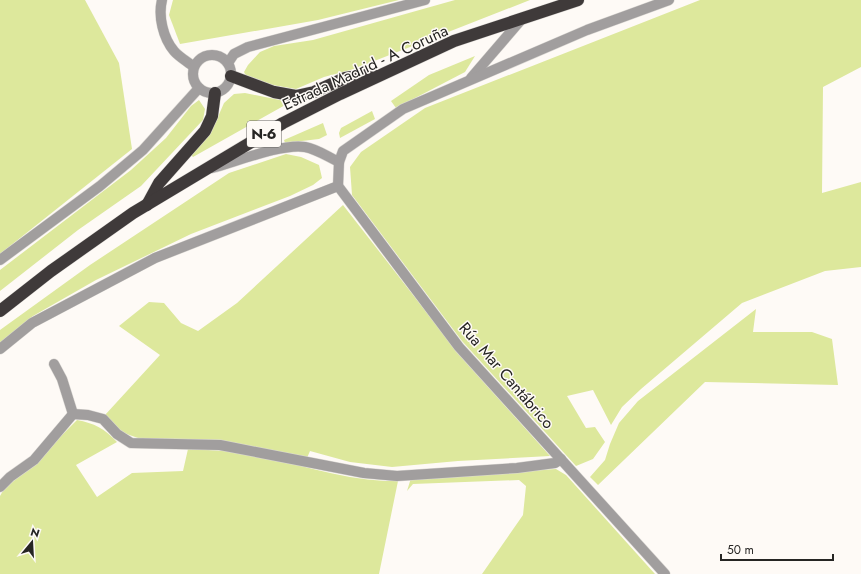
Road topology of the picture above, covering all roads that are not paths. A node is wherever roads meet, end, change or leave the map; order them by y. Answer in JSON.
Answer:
{"nodes":[{"id":1,"x":162,"y":0,"type":"edge"},
{"id":2,"x":425,"y":0,"type":"edge"},
{"id":3,"x":578,"y":0,"type":"edge"},
{"id":4,"x":669,"y":0,"type":"edge"},
{"id":5,"x":521,"y":20,"type":"junction"},
{"id":6,"x":228,"y":63,"type":"junction"},
{"id":7,"x":194,"y":67,"type":"junction"},
{"id":8,"x":385,"y":72,"type":"junction"},
{"id":9,"x":231,"y":76,"type":"junction"},
{"id":10,"x":468,"y":81,"type":"junction"},
{"id":11,"x":199,"y":88,"type":"junction"},
{"id":12,"x":215,"y":93,"type":"junction"},
{"id":13,"x":339,"y":162,"type":"junction"},
{"id":14,"x":206,"y":170,"type":"junction"},
{"id":15,"x":338,"y":186,"type":"junction"},
{"id":16,"x":147,"y":205,"type":"junction"},
{"id":17,"x":0,"y":260,"type":"edge"},
{"id":18,"x":0,"y":310,"type":"edge"},
{"id":19,"x":0,"y":349,"type":"edge"},
{"id":20,"x":54,"y":364,"type":"dead end"},
{"id":21,"x":73,"y":414,"type":"junction"},
{"id":22,"x":561,"y":459,"type":"junction"},
{"id":23,"x":0,"y":487,"type":"edge"},
{"id":24,"x":666,"y":574,"type":"edge"}],
"edges":[{"from":1,"to":7,"type":"street"},
{"from":2,"to":6,"type":"street"},
{"from":3,"to":5,"type":"highway","name":"Estrada Madrid - A Coruña","number":"N-6"},
{"from":4,"to":10,"type":"street"},
{"from":5,"to":8,"type":"highway","name":"Estrada Madrid - A Coruña","number":"N-6"},
{"from":5,"to":10,"type":"street"},
{"from":6,"to":7,"type":"street"},
{"from":6,"to":9,"type":"street"},
{"from":7,"to":11,"type":"street"},
{"from":8,"to":9,"type":"highway"},
{"from":8,"to":14,"type":"highway","name":"Estrada Madrid - A Coruña","number":"N-6"},
{"from":9,"to":12,"type":"street"},
{"from":10,"to":13,"type":"street"},
{"from":11,"to":12,"type":"street"},
{"from":11,"to":17,"type":"street"},
{"from":12,"to":16,"type":"highway"},
{"from":13,"to":14,"type":"street"},
{"from":13,"to":15,"type":"street"},
{"from":14,"to":16,"type":"highway","name":"Estrada Madrid - A Coruña","number":"N-6"},
{"from":15,"to":19,"type":"street"},
{"from":15,"to":22,"type":"street","name":"Rúa Mar Cantábrico"},
{"from":16,"to":18,"type":"highway","name":"Estrada Madrid - A Coruña","number":"N-6"},
{"from":20,"to":21,"type":"street"},
{"from":21,"to":22,"type":"street"},
{"from":21,"to":23,"type":"street"},
{"from":22,"to":24,"type":"street","name":"Rúa Mar Cantábrico"}]}
